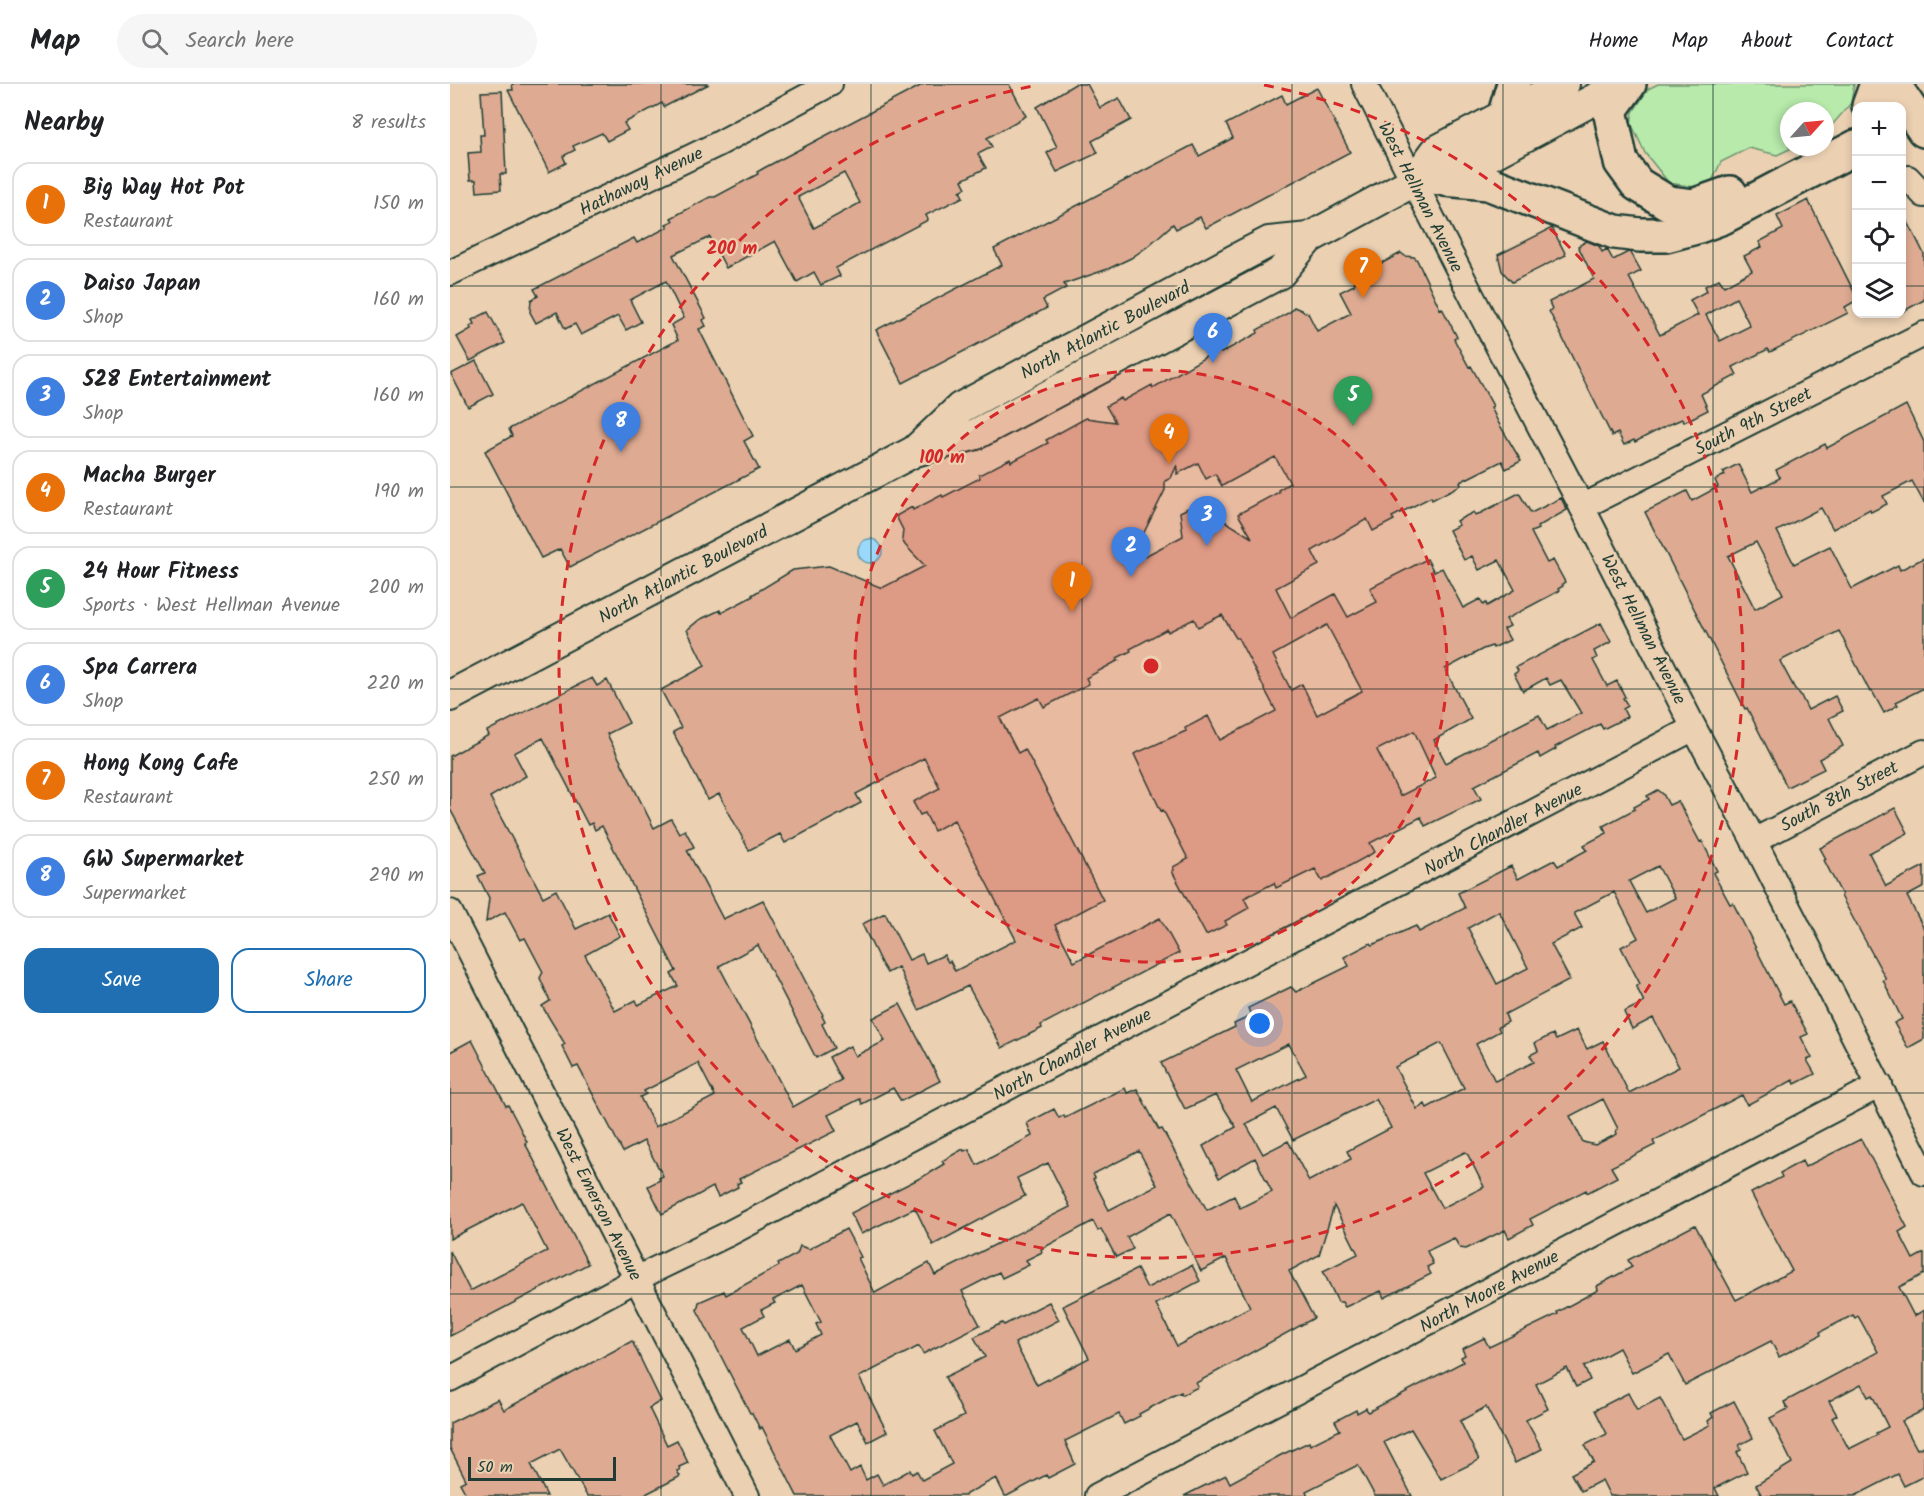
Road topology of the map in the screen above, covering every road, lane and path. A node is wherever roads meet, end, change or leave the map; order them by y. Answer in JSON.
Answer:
{"nodes":[{"id":1,"x":830,"y":84,"type":"edge"},
{"id":2,"x":1364,"y":84,"type":"edge"},
{"id":3,"x":1564,"y":84,"type":"edge"},
{"id":4,"x":1623,"y":84,"type":"edge"},
{"id":5,"x":1629,"y":84,"type":"edge"},
{"id":6,"x":1877,"y":84,"type":"edge"},
{"id":7,"x":1893,"y":84,"type":"edge"},
{"id":8,"x":1510,"y":99,"type":"edge"},
{"id":9,"x":1870,"y":102,"type":"edge"},
{"id":10,"x":1852,"y":128,"type":"edge"},
{"id":11,"x":1924,"y":130,"type":"edge"},
{"id":12,"x":1906,"y":137,"type":"edge"},
{"id":13,"x":1834,"y":140,"type":"edge"},
{"id":14,"x":1924,"y":144,"type":"edge"},
{"id":15,"x":1852,"y":150,"type":"edge"},
{"id":16,"x":1802,"y":156,"type":"edge"},
{"id":17,"x":1429,"y":180,"type":"junction"},
{"id":18,"x":450,"y":273,"type":"edge"},
{"id":19,"x":1924,"y":334,"type":"edge"},
{"id":20,"x":1582,"y":507,"type":"junction"},
{"id":21,"x":450,"y":696,"type":"edge"},
{"id":22,"x":1694,"y":728,"type":"junction"},
{"id":23,"x":1924,"y":752,"type":"edge"},
{"id":24,"x":1754,"y":841,"type":"junction"},
{"id":25,"x":450,"y":912,"type":"edge"},
{"id":26,"x":1880,"y":1085,"type":"junction"},
{"id":27,"x":1916,"y":1136,"type":"edge"},
{"id":28,"x":1924,"y":1173,"type":"edge"},
{"id":29,"x":637,"y":1279,"type":"junction"},
{"id":30,"x":450,"y":1379,"type":"edge"},
{"id":31,"x":747,"y":1496,"type":"edge"},
{"id":32,"x":1097,"y":1496,"type":"edge"}],
"edges":[{"from":1,"to":18,"type":"street","name":"Hathaway Avenue"},
{"from":2,"to":17,"type":"street","name":"West Hellman Avenue"},
{"from":3,"to":8,"type":"main road","name":"North Atlantic Boulevard"},
{"from":4,"to":17,"type":"main road","name":"North Atlantic Boulevard"},
{"from":5,"to":16,"type":"highway"},
{"from":6,"to":9,"type":"highway"},
{"from":7,"to":11,"type":"highway"},
{"from":8,"to":17,"type":"main road","name":"North Atlantic Boulevard"},
{"from":10,"to":13,"type":"highway"},
{"from":12,"to":14,"type":"highway"},
{"from":15,"to":17,"type":"highway"},
{"from":17,"to":20,"type":"street","name":"West Hellman Avenue"},
{"from":17,"to":21,"type":"main road","name":"North Atlantic Boulevard"},
{"from":19,"to":20,"type":"street","name":"South 9th Street"},
{"from":20,"to":22,"type":"street","name":"West Hellman Avenue"},
{"from":22,"to":24,"type":"street","name":"West Hellman Avenue"},
{"from":22,"to":29,"type":"street","name":"North Chandler Avenue"},
{"from":23,"to":24,"type":"street","name":"South 8th Street"},
{"from":24,"to":26,"type":"street","name":"West Hellman Avenue"},
{"from":25,"to":29,"type":"street","name":"West Emerson Avenue"},
{"from":26,"to":27,"type":"street","name":"West Hellman Avenue"},
{"from":26,"to":32,"type":"street","name":"North Moore Avenue"},
{"from":27,"to":28,"type":"street","name":"West Hellman Avenue"},
{"from":29,"to":30,"type":"street","name":"North Chandler Avenue"},
{"from":29,"to":31,"type":"street","name":"West Emerson Avenue"}]}
